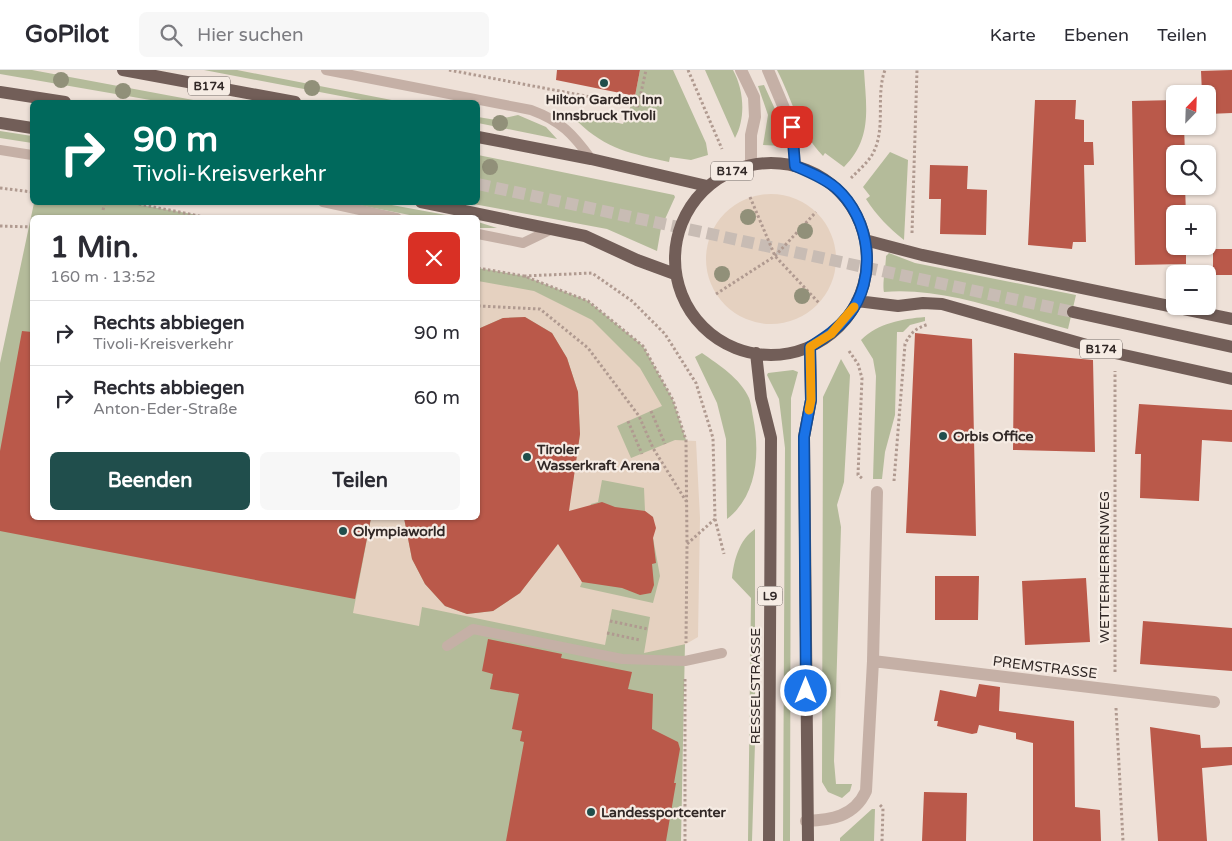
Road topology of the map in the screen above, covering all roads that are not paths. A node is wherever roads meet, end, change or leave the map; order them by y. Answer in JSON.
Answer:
{"nodes":[{"id":1,"x":124,"y":70,"type":"edge"},
{"id":2,"x":326,"y":70,"type":"edge"},
{"id":3,"x":741,"y":70,"type":"edge"},
{"id":4,"x":768,"y":70,"type":"edge"},
{"id":5,"x":0,"y":92,"type":"edge"},
{"id":6,"x":52,"y":100,"type":"edge"},
{"id":7,"x":284,"y":100,"type":"edge"},
{"id":8,"x":480,"y":100,"type":"edge"},
{"id":9,"x":480,"y":100,"type":"edge"},
{"id":10,"x":0,"y":124,"type":"edge"},
{"id":11,"x":30,"y":128,"type":"edge"},
{"id":12,"x":480,"y":137,"type":"edge"},
{"id":13,"x":0,"y":150,"type":"edge"},
{"id":14,"x":30,"y":155,"type":"edge"},
{"id":15,"x":591,"y":159,"type":"junction"},
{"id":16,"x":751,"y":164,"type":"junction"},
{"id":17,"x":795,"y":166,"type":"junction"},
{"id":18,"x":707,"y":186,"type":"junction"},
{"id":19,"x":336,"y":205,"type":"edge"},
{"id":20,"x":435,"y":205,"type":"edge"},
{"id":21,"x":383,"y":215,"type":"edge"},
{"id":22,"x":552,"y":229,"type":"junction"},
{"id":23,"x":480,"y":234,"type":"edge"},
{"id":24,"x":865,"y":240,"type":"junction"},
{"id":25,"x":675,"y":274,"type":"junction"},
{"id":26,"x":857,"y":301,"type":"junction"},
{"id":27,"x":1072,"y":312,"type":"tunnel mouth"},
{"id":28,"x":1232,"y":319,"type":"edge"},
{"id":29,"x":810,"y":347,"type":"junction"},
{"id":30,"x":1232,"y":347,"type":"edge"},
{"id":31,"x":756,"y":353,"type":"junction"},
{"id":32,"x":1232,"y":379,"type":"edge"},
{"id":33,"x":877,"y":492,"type":"road end"},
{"id":34,"x":447,"y":646,"type":"dead end"},
{"id":35,"x":722,"y":653,"type":"dead end"},
{"id":36,"x":873,"y":661,"type":"junction"},
{"id":37,"x":1214,"y":702,"type":"dead end"},
{"id":38,"x":806,"y":822,"type":"junction"},
{"id":39,"x":769,"y":841,"type":"edge"},
{"id":40,"x":808,"y":841,"type":"edge"}],
"edges":[{"from":1,"to":7,"type":"main road","number":"B174"},
{"from":2,"to":9,"type":"lane"},
{"from":3,"to":16,"type":"street"},
{"from":4,"to":17,"type":"street"},
{"from":5,"to":6,"type":"main road"},
{"from":8,"to":15,"type":"lane"},
{"from":10,"to":11,"type":"main road"},
{"from":12,"to":15,"type":"main road","number":"B174"},
{"from":13,"to":14,"type":"lane"},
{"from":15,"to":18,"type":"main road","number":"B174"},
{"from":16,"to":17,"type":"main road","number":"B174"},
{"from":16,"to":18,"type":"main road","number":"B174"},
{"from":17,"to":24,"type":"main road","number":"B174"},
{"from":18,"to":25,"type":"main road","number":"B174"},
{"from":19,"to":21,"type":"lane"},
{"from":20,"to":22,"type":"main road"},
{"from":22,"to":23,"type":"lane"},
{"from":22,"to":25,"type":"main road"},
{"from":24,"to":26,"type":"main road","number":"B174"},
{"from":24,"to":28,"type":"main road"},
{"from":25,"to":31,"type":"main road","number":"B174"},
{"from":26,"to":29,"type":"main road","number":"B174"},
{"from":26,"to":32,"type":"main road","number":"B174"},
{"from":27,"to":30,"type":"main road","number":"B174"},
{"from":29,"to":31,"type":"main road","number":"B174"},
{"from":29,"to":38,"type":"main road"},
{"from":31,"to":39,"type":"main road","name":"RESSELSTRASSE","number":"L9"},
{"from":33,"to":36,"type":"street"},
{"from":34,"to":35,"type":"lane"},
{"from":36,"to":37,"type":"street","name":"PREMSTRASSE"},
{"from":36,"to":38,"type":"street"},
{"from":38,"to":40,"type":"main road"}]}
